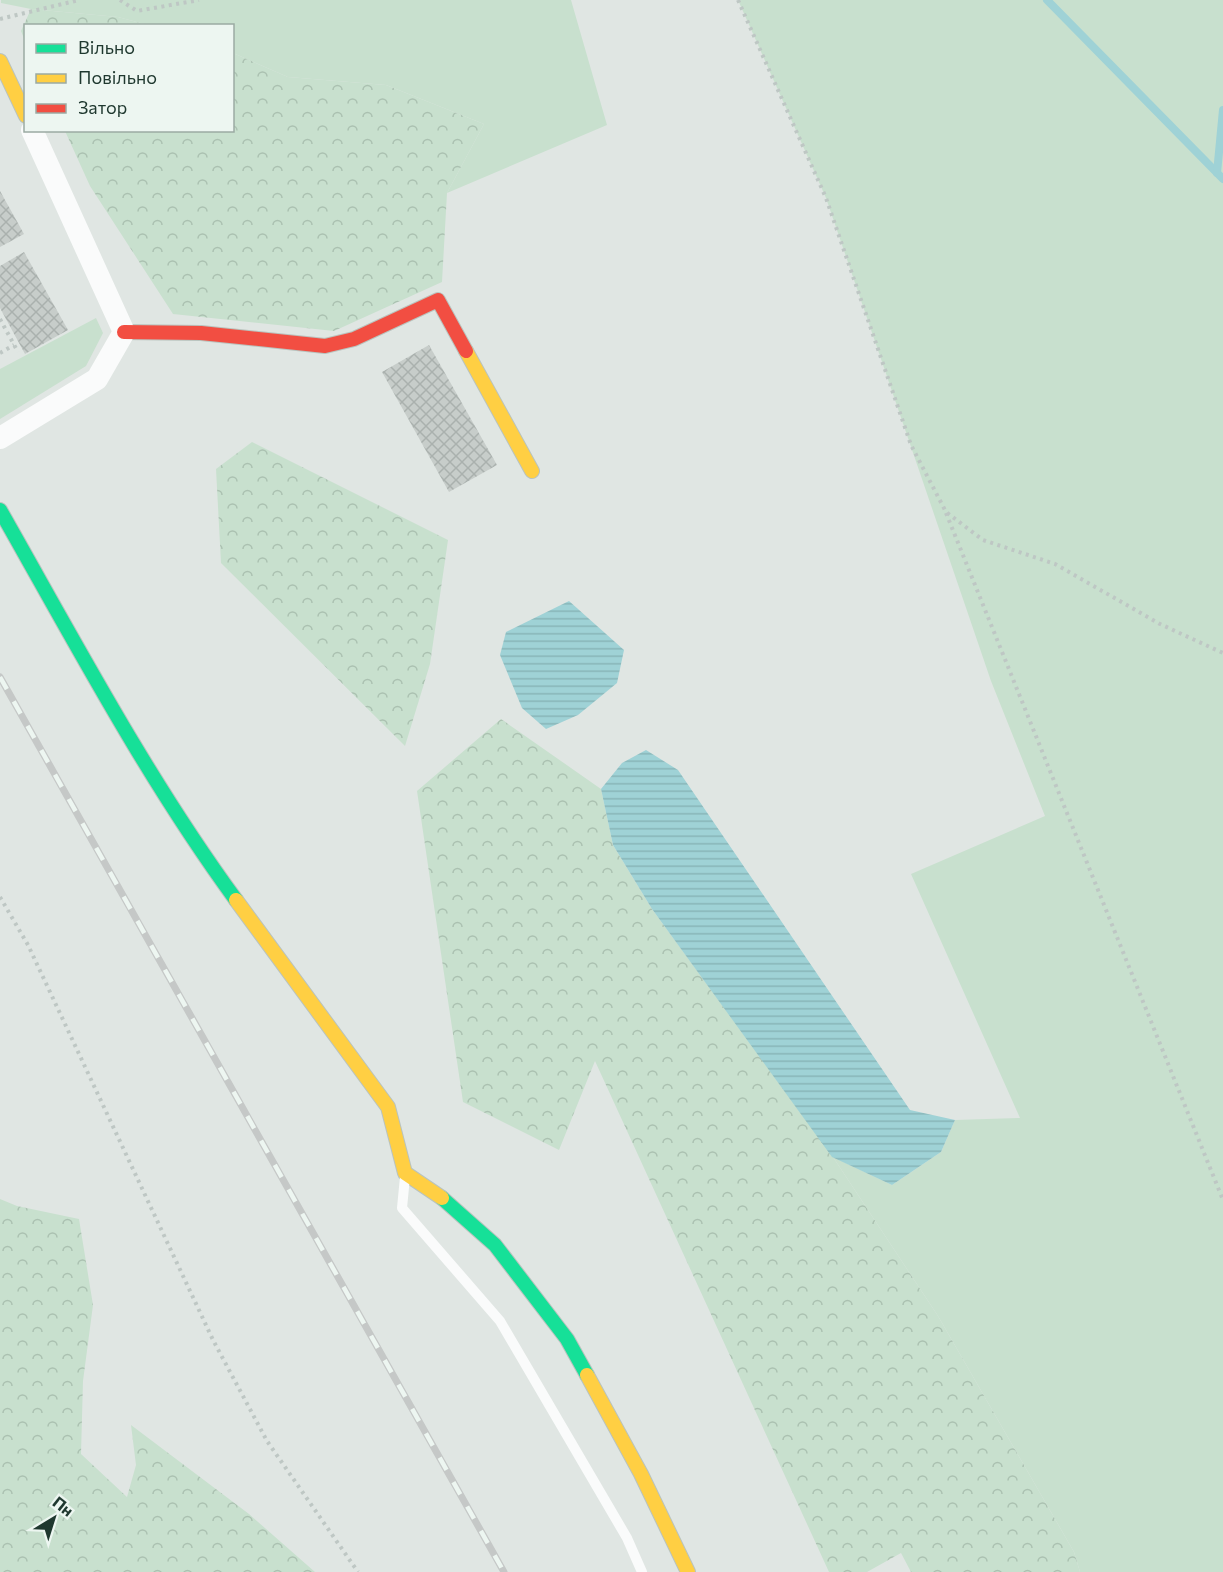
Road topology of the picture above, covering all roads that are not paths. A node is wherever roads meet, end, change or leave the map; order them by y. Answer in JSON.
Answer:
{"nodes":[{"id":1,"x":0,"y":61,"type":"edge"},
{"id":2,"x":24,"y":112,"type":"edge"},
{"id":3,"x":33,"y":132,"type":"edge"},
{"id":4,"x":124,"y":332,"type":"junction"},
{"id":5,"x":0,"y":438,"type":"edge"},
{"id":6,"x":532,"y":471,"type":"dead end"},
{"id":7,"x":0,"y":510,"type":"edge"},
{"id":8,"x":405,"y":1173,"type":"junction"},
{"id":9,"x":642,"y":1572,"type":"edge"},
{"id":10,"x":688,"y":1572,"type":"edge"}],
"edges":[{"from":1,"to":2,"type":"street"},
{"from":3,"to":4,"type":"street"},
{"from":4,"to":5,"type":"street"},
{"from":4,"to":6,"type":"street"},
{"from":7,"to":8,"type":"street"},
{"from":8,"to":9,"type":"lane"},
{"from":8,"to":10,"type":"street"}]}
